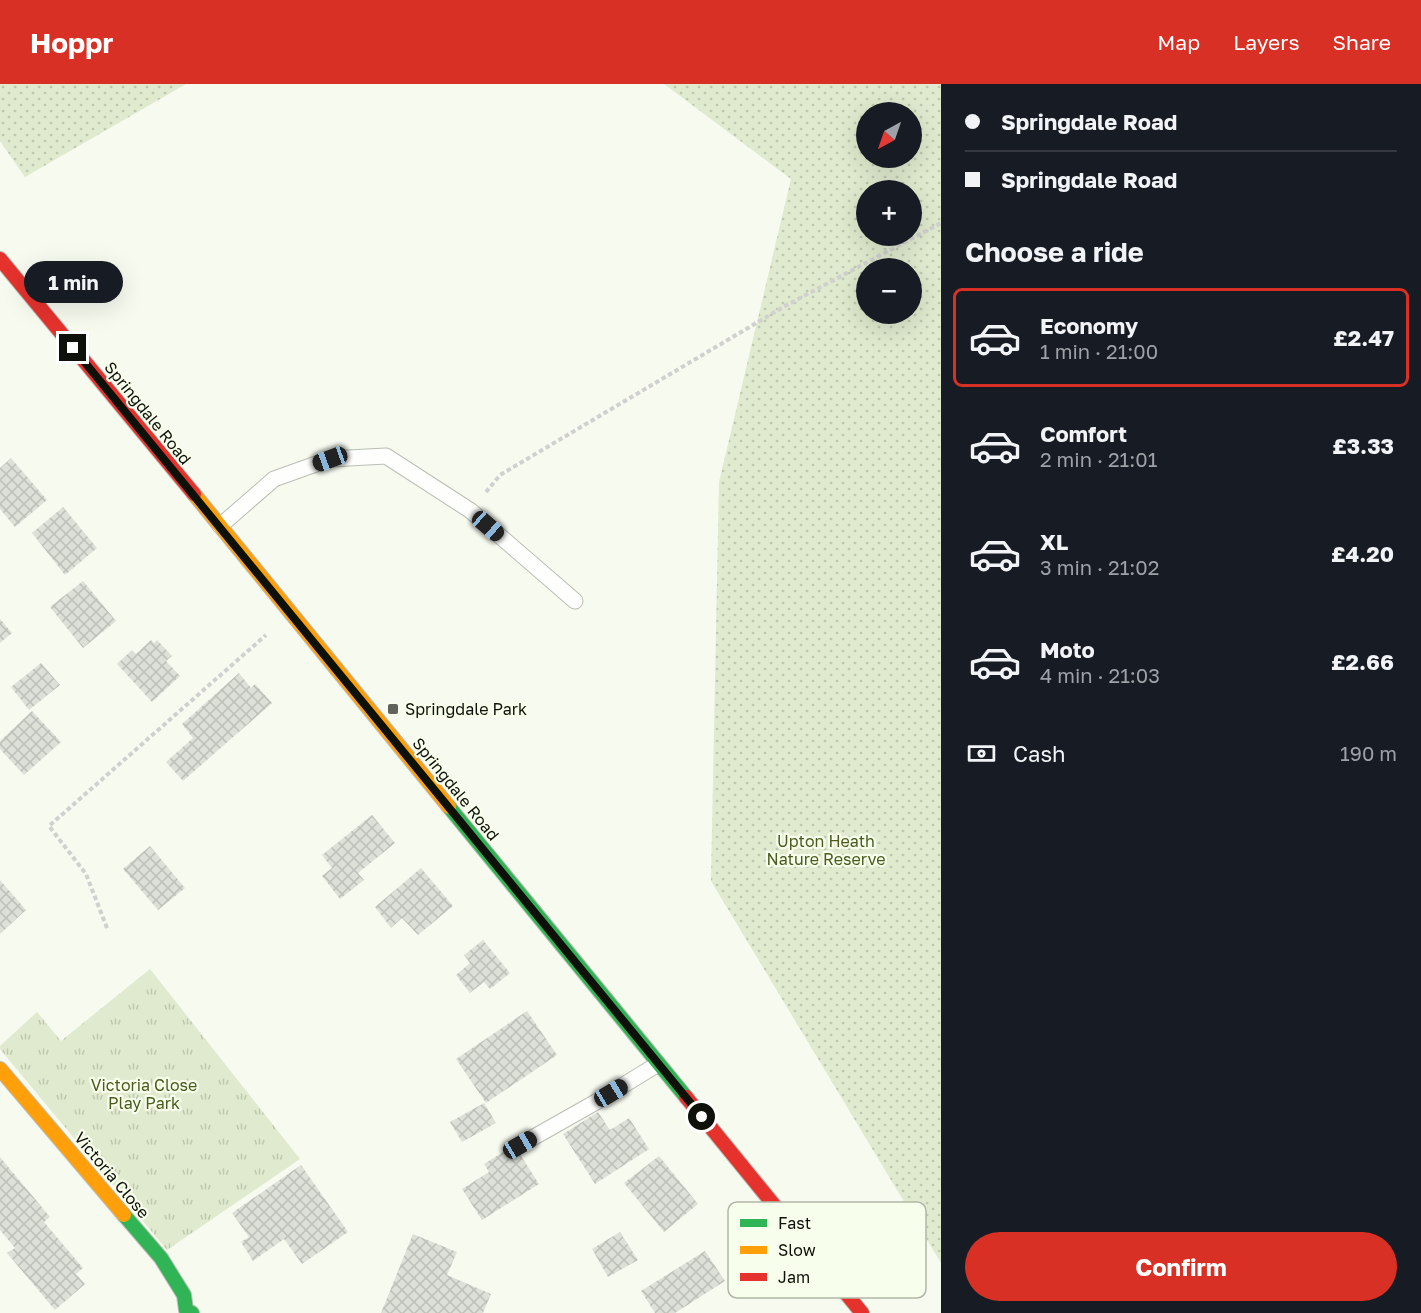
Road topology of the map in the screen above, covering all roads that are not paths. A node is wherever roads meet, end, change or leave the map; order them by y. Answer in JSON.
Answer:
{"nodes":[{"id":1,"x":0,"y":259,"type":"edge"},
{"id":2,"x":220,"y":526,"type":"junction"},
{"id":3,"x":575,"y":601,"type":"dead end"},
{"id":4,"x":658,"y":1064,"type":"junction"},
{"id":5,"x":0,"y":1069,"type":"edge"},
{"id":6,"x":520,"y":1145,"type":"dead end"},
{"id":7,"x":771,"y":1202,"type":"edge"},
{"id":8,"x":850,"y":1298,"type":"edge"},
{"id":9,"x":187,"y":1312,"type":"edge"},
{"id":10,"x":862,"y":1313,"type":"edge"}],
"edges":[{"from":1,"to":2,"type":"street","name":"Springdale Road"},
{"from":2,"to":3,"type":"lane"},
{"from":2,"to":4,"type":"street","name":"Springdale Road"},
{"from":4,"to":6,"type":"lane"},
{"from":4,"to":7,"type":"street","name":"Springdale Road"},
{"from":5,"to":9,"type":"street","name":"Victoria Close"},
{"from":8,"to":10,"type":"street","name":"Springdale Road"}]}
